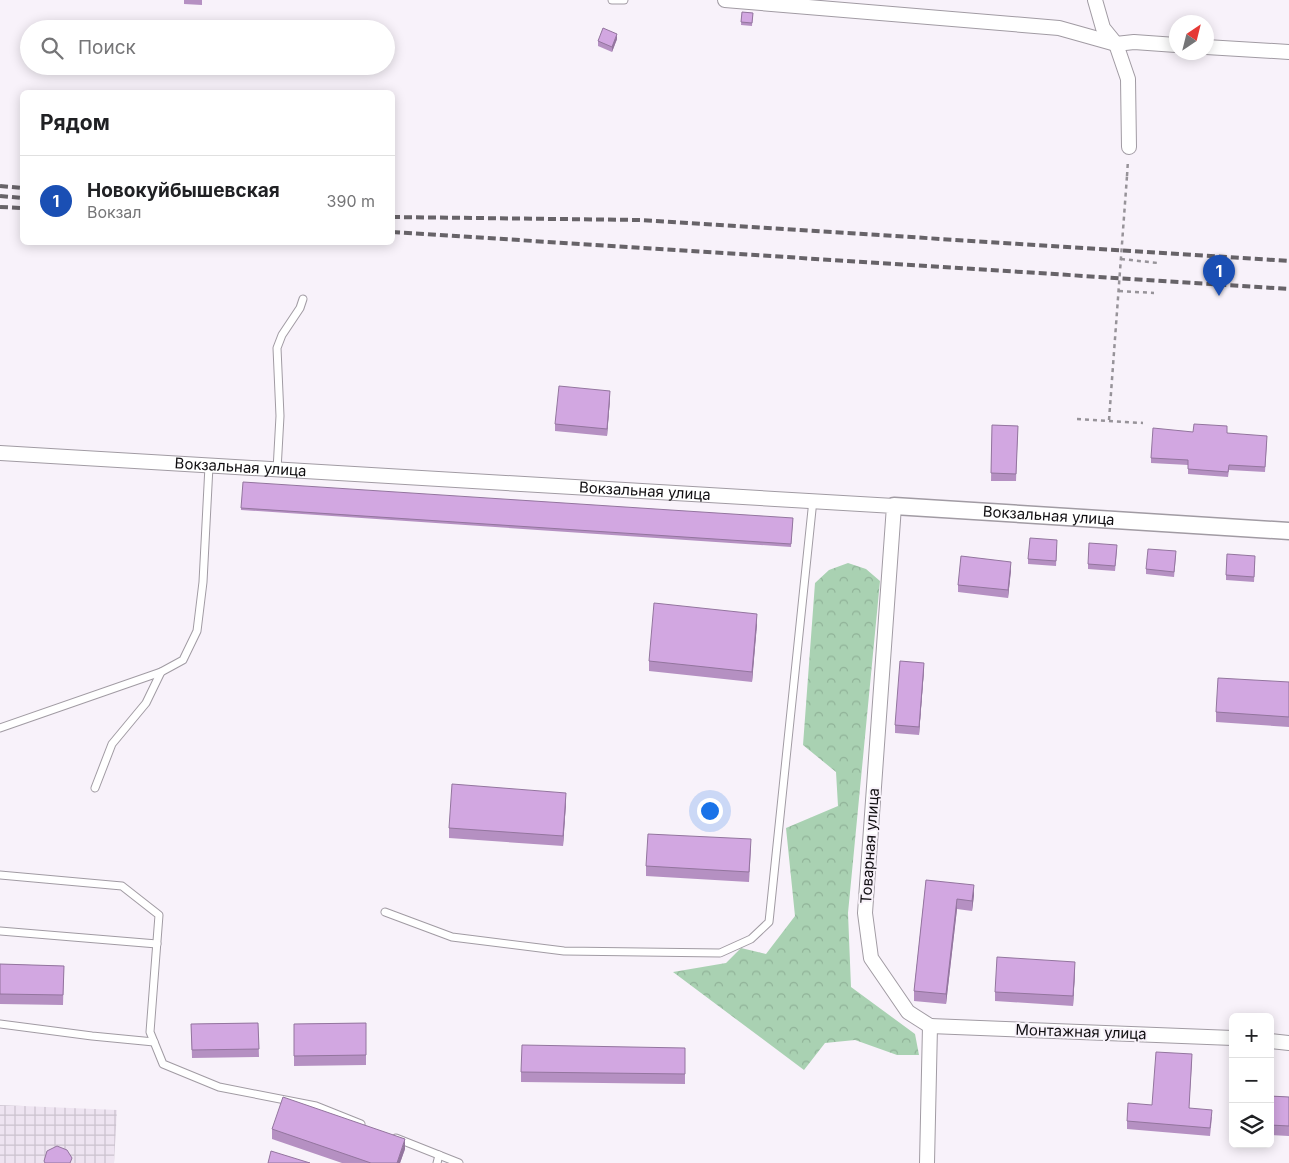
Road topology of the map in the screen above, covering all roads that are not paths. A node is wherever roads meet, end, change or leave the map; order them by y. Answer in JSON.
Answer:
{"nodes":[{"id":1,"x":612,"y":0,"type":"edge"},
{"id":2,"x":624,"y":0,"type":"edge"},
{"id":3,"x":725,"y":0,"type":"edge"},
{"id":4,"x":1095,"y":0,"type":"edge"},
{"id":5,"x":1116,"y":44,"type":"junction"},
{"id":6,"x":1169,"y":44,"type":"edge"},
{"id":7,"x":1214,"y":47,"type":"edge"},
{"id":8,"x":1289,"y":52,"type":"edge"},
{"id":9,"x":1129,"y":147,"type":"road end"},
{"id":10,"x":303,"y":299,"type":"dead end"},
{"id":11,"x":0,"y":453,"type":"edge"},
{"id":12,"x":209,"y":466,"type":"junction"},
{"id":13,"x":278,"y":470,"type":"junction"},
{"id":14,"x":813,"y":500,"type":"junction"},
{"id":15,"x":894,"y":506,"type":"junction"},
{"id":16,"x":1289,"y":531,"type":"edge"},
{"id":17,"x":161,"y":672,"type":"junction"},
{"id":18,"x":0,"y":728,"type":"edge"},
{"id":19,"x":96,"y":788,"type":"dead end"},
{"id":20,"x":0,"y":875,"type":"edge"},
{"id":21,"x":385,"y":912,"type":"dead end"},
{"id":22,"x":0,"y":930,"type":"edge"},
{"id":23,"x":157,"y":944,"type":"junction"},
{"id":24,"x":0,"y":1024,"type":"edge"},
{"id":25,"x":930,"y":1026,"type":"junction"},
{"id":26,"x":1229,"y":1038,"type":"edge"},
{"id":27,"x":1274,"y":1041,"type":"edge"},
{"id":28,"x":154,"y":1042,"type":"junction"},
{"id":29,"x":1289,"y":1043,"type":"edge"},
{"id":30,"x":369,"y":1127,"type":"edge"},
{"id":31,"x":386,"y":1134,"type":"edge"},
{"id":32,"x":439,"y":1155,"type":"junction"},
{"id":33,"x":436,"y":1163,"type":"edge"},
{"id":34,"x":459,"y":1163,"type":"edge"},
{"id":35,"x":927,"y":1163,"type":"edge"}],
"edges":[{"from":1,"to":2,"type":"lane"},
{"from":3,"to":5,"type":"street"},
{"from":4,"to":5,"type":"street"},
{"from":5,"to":6,"type":"street"},
{"from":5,"to":9,"type":"street"},
{"from":7,"to":8,"type":"street"},
{"from":10,"to":13,"type":"lane"},
{"from":11,"to":12,"type":"street","name":"Вокзальная улица"},
{"from":12,"to":13,"type":"street","name":"Вокзальная улица"},
{"from":12,"to":17,"type":"lane"},
{"from":13,"to":14,"type":"street","name":"Вокзальная улица"},
{"from":14,"to":15,"type":"street","name":"Вокзальная улица"},
{"from":14,"to":21,"type":"lane"},
{"from":15,"to":16,"type":"street","name":"Вокзальная улица"},
{"from":15,"to":25,"type":"street","name":"Товарная улица"},
{"from":17,"to":18,"type":"lane"},
{"from":17,"to":19,"type":"lane"},
{"from":20,"to":23,"type":"lane"},
{"from":22,"to":23,"type":"lane"},
{"from":23,"to":28,"type":"lane"},
{"from":24,"to":28,"type":"lane"},
{"from":25,"to":26,"type":"street","name":"Монтажная улица"},
{"from":25,"to":35,"type":"street"},
{"from":27,"to":29,"type":"street"},
{"from":28,"to":30,"type":"lane"},
{"from":31,"to":32,"type":"lane"},
{"from":32,"to":33,"type":"lane"},
{"from":32,"to":34,"type":"lane"}]}
